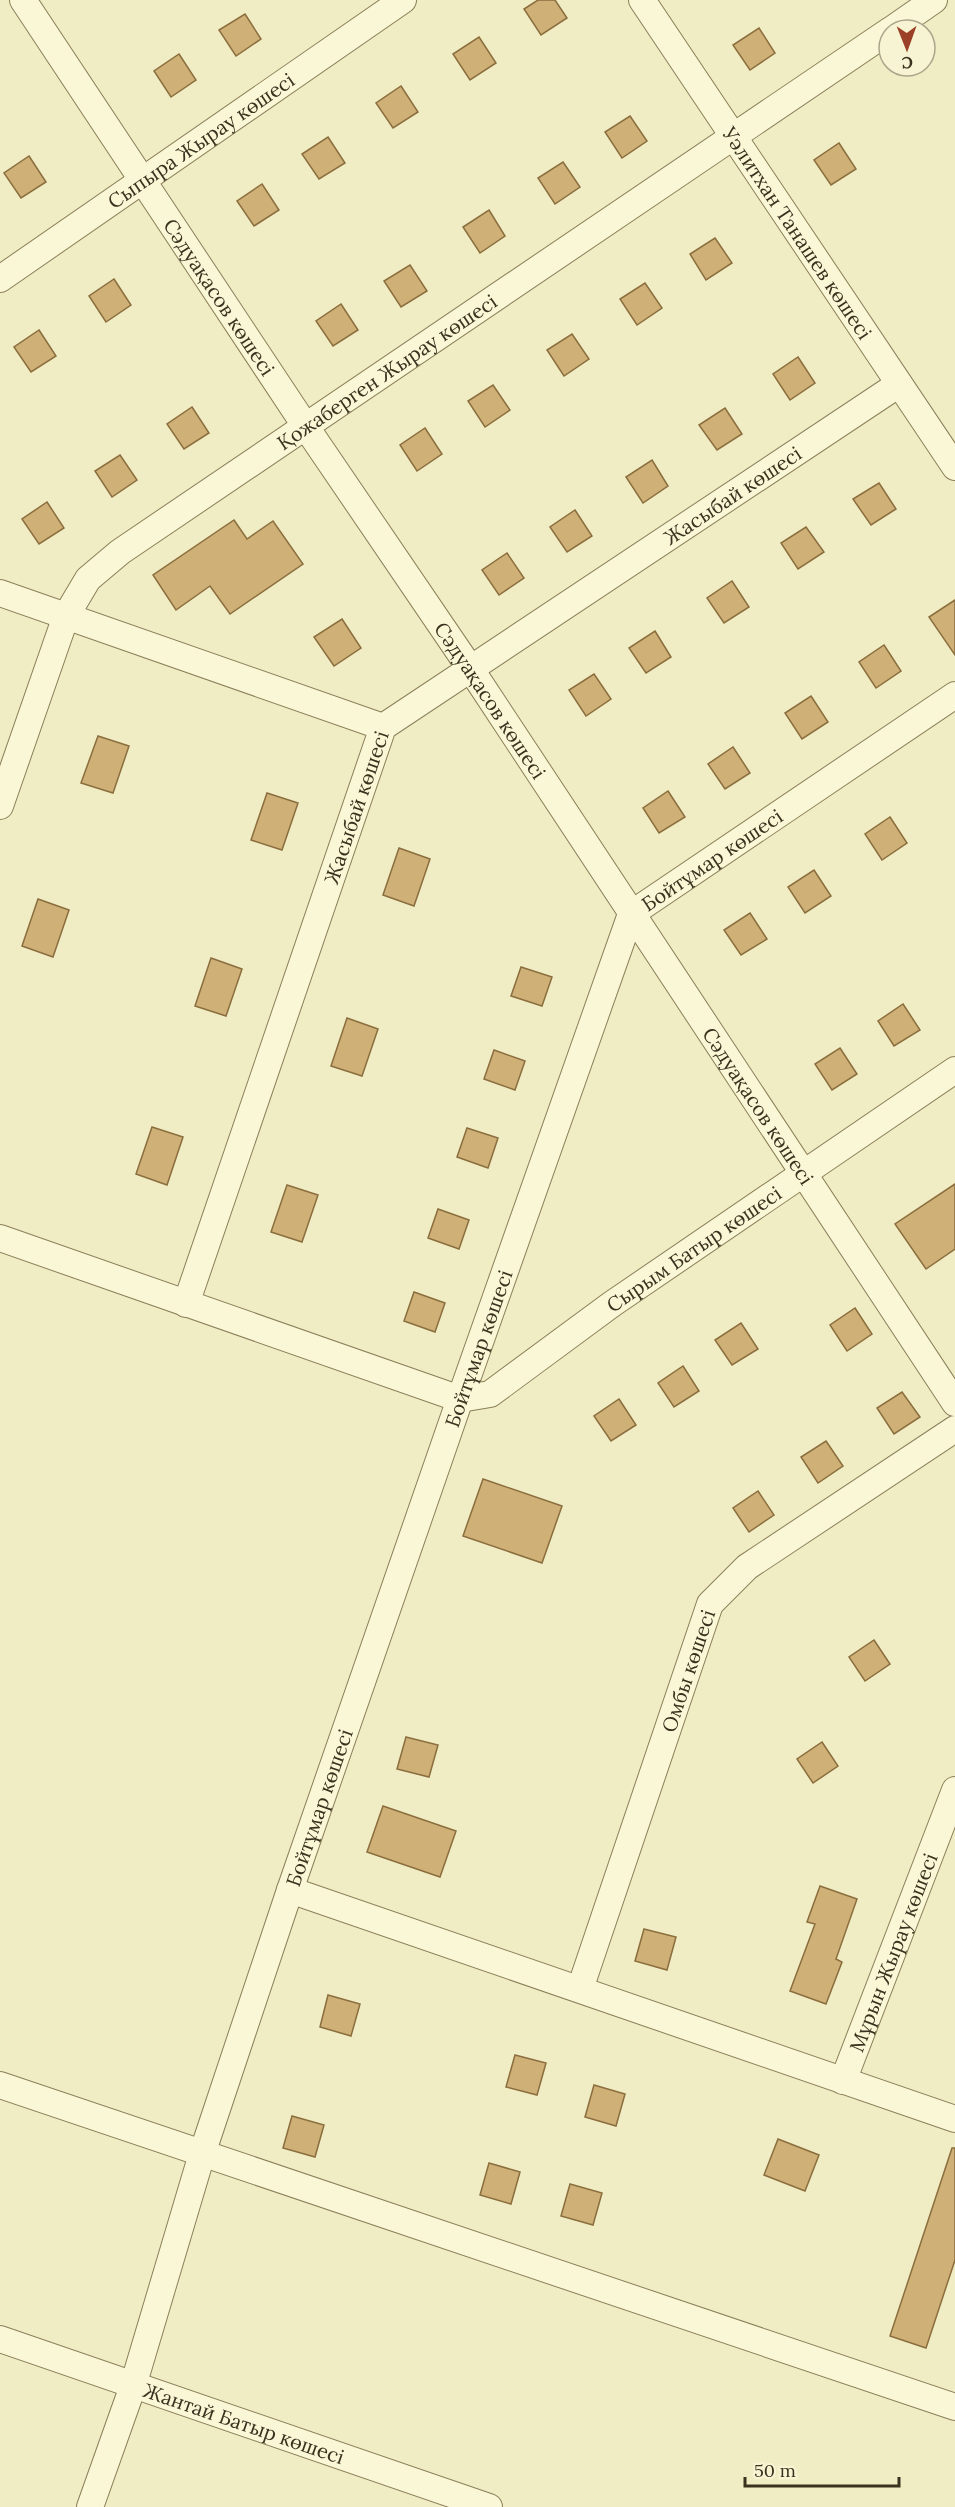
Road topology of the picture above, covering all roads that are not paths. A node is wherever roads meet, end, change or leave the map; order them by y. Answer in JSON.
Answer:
{"nodes":[{"id":1,"x":23,"y":0,"type":"edge"},
{"id":2,"x":403,"y":0,"type":"edge"},
{"id":3,"x":642,"y":0,"type":"edge"},
{"id":4,"x":934,"y":0,"type":"edge"},
{"id":5,"x":908,"y":18,"type":"edge"},
{"id":6,"x":877,"y":40,"type":"edge"},
{"id":7,"x":736,"y":137,"type":"junction"},
{"id":8,"x":143,"y":180,"type":"junction"},
{"id":9,"x":0,"y":279,"type":"edge"},
{"id":10,"x":899,"y":384,"type":"junction"},
{"id":11,"x":306,"y":427,"type":"junction"},
{"id":12,"x":955,"y":467,"type":"edge"},
{"id":13,"x":0,"y":593,"type":"edge"},
{"id":14,"x":66,"y":616,"type":"junction"},
{"id":15,"x":470,"y":668,"type":"junction"},
{"id":16,"x":955,"y":695,"type":"edge"},
{"id":17,"x":383,"y":727,"type":"junction"},
{"id":18,"x":0,"y":806,"type":"edge"},
{"id":19,"x":631,"y":914,"type":"junction"},
{"id":20,"x":955,"y":1070,"type":"edge"},
{"id":21,"x":802,"y":1172,"type":"junction"},
{"id":22,"x":0,"y":1238,"type":"edge"},
{"id":23,"x":186,"y":1304,"type":"junction"},
{"id":24,"x":460,"y":1399,"type":"junction"},
{"id":25,"x":955,"y":1403,"type":"edge"},
{"id":26,"x":955,"y":1429,"type":"edge"},
{"id":27,"x":955,"y":1790,"type":"edge"},
{"id":28,"x":290,"y":1890,"type":"junction"},
{"id":29,"x":580,"y":1989,"type":"junction"},
{"id":30,"x":843,"y":2081,"type":"junction"},
{"id":31,"x":0,"y":2085,"type":"edge"},
{"id":32,"x":955,"y":2119,"type":"edge"},
{"id":33,"x":202,"y":2154,"type":"junction"},
{"id":34,"x":0,"y":2339,"type":"edge"},
{"id":35,"x":134,"y":2386,"type":"junction"},
{"id":36,"x":955,"y":2407,"type":"edge"},
{"id":37,"x":90,"y":2507,"type":"edge"},
{"id":38,"x":489,"y":2507,"type":"edge"}],
"edges":[{"from":1,"to":8,"type":"street","name":"Сәдуақасов көшесі"},
{"from":2,"to":8,"type":"street","name":"Сыпыра Жырау көшесі"},
{"from":3,"to":7,"type":"street","name":"Уәлитхан Танашев көшесі"},
{"from":4,"to":5,"type":"street","name":"Қожаберген Жырау көшесі"},
{"from":6,"to":7,"type":"street","name":"Қожаберген Жырау көшесі"},
{"from":7,"to":10,"type":"street","name":"Уәлитхан Танашев көшесі"},
{"from":7,"to":11,"type":"street","name":"Қожаберген Жырау көшесі"},
{"from":8,"to":9,"type":"street","name":"Сыпыра Жырау көшесі"},
{"from":8,"to":11,"type":"street","name":"Сәдуақасов көшесі"},
{"from":10,"to":12,"type":"street","name":"Уәлитхан Танашев көшесі"},
{"from":10,"to":15,"type":"street","name":"Жасыбай көшесі"},
{"from":11,"to":14,"type":"street","name":"Қожаберген Жырау көшесі"},
{"from":11,"to":15,"type":"street","name":"Сәдуақасов көшесі"},
{"from":13,"to":14,"type":"street"},
{"from":14,"to":17,"type":"street"},
{"from":14,"to":18,"type":"street","name":"Қожаберген Жырау көшесі"},
{"from":15,"to":17,"type":"street","name":"Жасыбай көшесі"},
{"from":15,"to":19,"type":"street","name":"Сәдуақасов көшесі"},
{"from":16,"to":19,"type":"street","name":"Бойтұмар көшесі"},
{"from":17,"to":23,"type":"street","name":"Жасыбай көшесі"},
{"from":19,"to":21,"type":"street","name":"Сәдуақасов көшесі"},
{"from":19,"to":24,"type":"street","name":"Бойтұмар көшесі"},
{"from":20,"to":21,"type":"street","name":"Сырым Батыр көшесі"},
{"from":21,"to":24,"type":"street","name":"Сырым Батыр көшесі"},
{"from":21,"to":25,"type":"street","name":"Сәдуақасов көшесі"},
{"from":22,"to":23,"type":"street"},
{"from":23,"to":24,"type":"street"},
{"from":24,"to":28,"type":"street","name":"Бойтұмар көшесі"},
{"from":26,"to":29,"type":"street","name":"Омбы көшесі"},
{"from":27,"to":30,"type":"street","name":"Мұрын Жырау көшесі"},
{"from":28,"to":29,"type":"street"},
{"from":28,"to":33,"type":"street","name":"Бойтұмар көшесі"},
{"from":29,"to":30,"type":"street"},
{"from":30,"to":32,"type":"street"},
{"from":31,"to":33,"type":"street"},
{"from":33,"to":35,"type":"street","name":"Бойтұмар көшесі"},
{"from":33,"to":36,"type":"street"},
{"from":34,"to":35,"type":"street","name":"Жантай Батыр көшесі"},
{"from":35,"to":37,"type":"street","name":"Бойтұмар көшесі"},
{"from":35,"to":38,"type":"street","name":"Жантай Батыр көшесі"}]}
